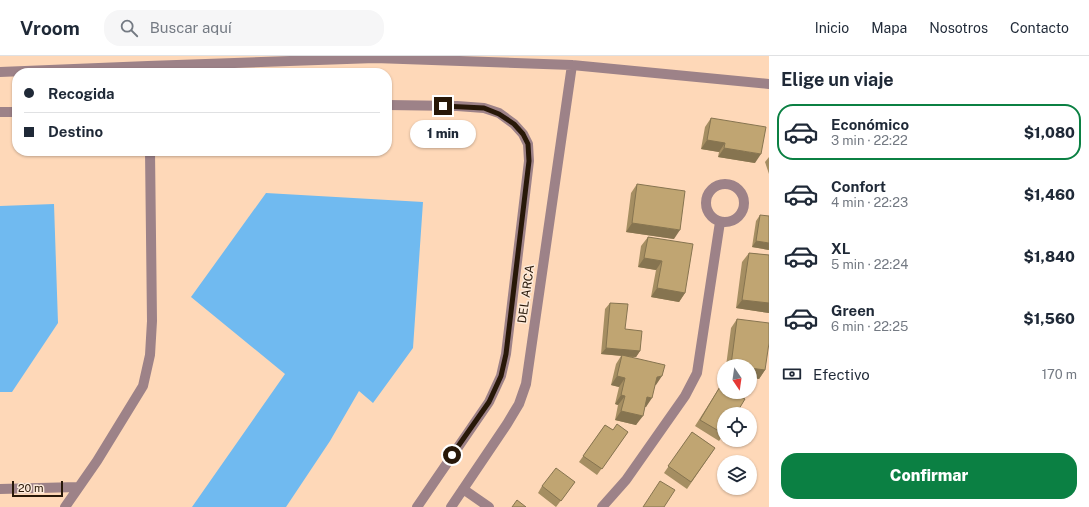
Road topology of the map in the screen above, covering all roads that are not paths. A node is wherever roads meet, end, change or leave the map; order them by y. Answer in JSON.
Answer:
{"nodes":[{"id":1,"x":572,"y":65,"type":"junction"},
{"id":2,"x":186,"y":68,"type":"edge"},
{"id":3,"x":0,"y":72,"type":"edge"},
{"id":4,"x":12,"y":72,"type":"edge"},
{"id":5,"x":769,"y":84,"type":"edge"},
{"id":6,"x":392,"y":105,"type":"edge"},
{"id":7,"x":0,"y":112,"type":"edge"},
{"id":8,"x":12,"y":112,"type":"edge"},
{"id":9,"x":150,"y":156,"type":"edge"},
{"id":10,"x":720,"y":222,"type":"dead end"},
{"id":11,"x":78,"y":487,"type":"junction"},
{"id":12,"x":0,"y":489,"type":"edge"},
{"id":13,"x":463,"y":489,"type":"junction"},
{"id":14,"x":65,"y":507,"type":"edge"},
{"id":15,"x":417,"y":507,"type":"edge"},
{"id":16,"x":451,"y":507,"type":"edge"},
{"id":17,"x":489,"y":507,"type":"edge"},
{"id":18,"x":602,"y":507,"type":"edge"}],
"edges":[{"from":1,"to":2,"type":"street"},
{"from":1,"to":5,"type":"street"},
{"from":1,"to":13,"type":"street","name":"DEL ARCA"},
{"from":3,"to":4,"type":"street"},
{"from":6,"to":15,"type":"street"},
{"from":7,"to":8,"type":"street"},
{"from":9,"to":11,"type":"street"},
{"from":10,"to":18,"type":"street"},
{"from":11,"to":12,"type":"street"},
{"from":11,"to":14,"type":"street"},
{"from":13,"to":16,"type":"street","name":"DEL ARCA"},
{"from":13,"to":17,"type":"street"}]}
